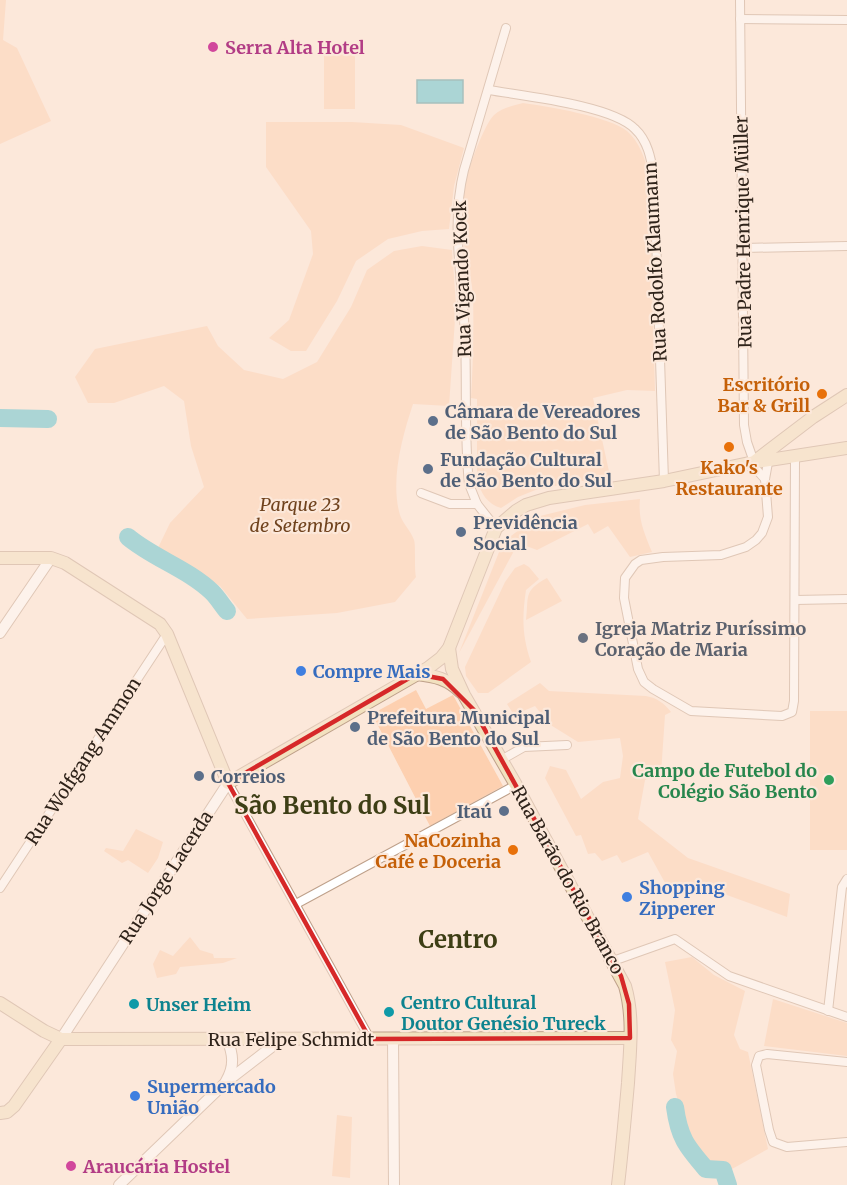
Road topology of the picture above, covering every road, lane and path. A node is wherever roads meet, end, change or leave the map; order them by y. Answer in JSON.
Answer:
{"nodes":[{"id":1,"x":740,"y":0,"type":"edge"},
{"id":2,"x":740,"y":19,"type":"junction"},
{"id":3,"x":847,"y":20,"type":"edge"},
{"id":4,"x":506,"y":28,"type":"dead end"},
{"id":5,"x":489,"y":90,"type":"junction"},
{"id":6,"x":847,"y":246,"type":"edge"},
{"id":7,"x":744,"y":249,"type":"junction"},
{"id":8,"x":847,"y":395,"type":"edge"},
{"id":9,"x":788,"y":437,"type":"junction"},
{"id":10,"x":847,"y":448,"type":"edge"},
{"id":11,"x":770,"y":454,"type":"junction"},
{"id":12,"x":795,"y":457,"type":"junction"},
{"id":13,"x":750,"y":464,"type":"junction"},
{"id":14,"x":765,"y":479,"type":"junction"},
{"id":15,"x":664,"y":481,"type":"junction"},
{"id":16,"x":421,"y":493,"type":"dead end"},
{"id":17,"x":477,"y":504,"type":"junction"},
{"id":18,"x":496,"y":528,"type":"junction"},
{"id":19,"x":0,"y":558,"type":"edge"},
{"id":20,"x":51,"y":558,"type":"junction"},
{"id":21,"x":847,"y":599,"type":"edge"},
{"id":22,"x":795,"y":600,"type":"junction"},
{"id":23,"x":0,"y":633,"type":"edge"},
{"id":24,"x":167,"y":634,"type":"junction"},
{"id":25,"x":449,"y":648,"type":"junction"},
{"id":26,"x":416,"y":674,"type":"junction"},
{"id":27,"x":464,"y":695,"type":"junction"},
{"id":28,"x":567,"y":745,"type":"dead end"},
{"id":29,"x":501,"y":759,"type":"junction"},
{"id":30,"x":228,"y":783,"type":"junction"},
{"id":31,"x":516,"y":785,"type":"junction"},
{"id":32,"x":847,"y":879,"type":"edge"},
{"id":33,"x":0,"y":888,"type":"edge"},
{"id":34,"x":296,"y":904,"type":"junction"},
{"id":35,"x":613,"y":961,"type":"junction"},
{"id":36,"x":0,"y":1003,"type":"edge"},
{"id":37,"x":828,"y":1011,"type":"junction"},
{"id":38,"x":847,"y":1017,"type":"edge"},
{"id":39,"x":393,"y":1038,"type":"junction"},
{"id":40,"x":630,"y":1038,"type":"junction"},
{"id":41,"x":61,"y":1039,"type":"junction"},
{"id":42,"x":227,"y":1039,"type":"junction"},
{"id":43,"x":282,"y":1039,"type":"junction"},
{"id":44,"x":370,"y":1039,"type":"junction"},
{"id":45,"x":847,"y":1062,"type":"edge"},
{"id":46,"x":226,"y":1082,"type":"junction"},
{"id":47,"x":0,"y":1113,"type":"edge"},
{"id":48,"x":847,"y":1142,"type":"edge"},
{"id":49,"x":119,"y":1185,"type":"edge"},
{"id":50,"x":394,"y":1185,"type":"edge"},
{"id":51,"x":618,"y":1185,"type":"edge"}],
"edges":[{"from":1,"to":2,"type":"street","name":"Rua Padre Henrique Müller"},
{"from":2,"to":3,"type":"street"},
{"from":2,"to":7,"type":"street","name":"Rua Padre Henrique Müller"},
{"from":4,"to":5,"type":"street","name":"Rua Vigando Kock"},
{"from":5,"to":15,"type":"street","name":"Rua Rodolfo Klaumann"},
{"from":5,"to":17,"type":"street","name":"Rua Vigando Kock"},
{"from":6,"to":7,"type":"street"},
{"from":7,"to":13,"type":"street","name":"Rua Padre Henrique Müller"},
{"from":8,"to":9,"type":"main road"},
{"from":9,"to":11,"type":"main road"},
{"from":9,"to":12,"type":"main road"},
{"from":10,"to":12,"type":"main road"},
{"from":11,"to":12,"type":"main road"},
{"from":11,"to":13,"type":"main road"},
{"from":11,"to":14,"type":"street"},
{"from":12,"to":22,"type":"street"},
{"from":13,"to":14,"type":"street"},
{"from":13,"to":15,"type":"main road"},
{"from":14,"to":22,"type":"street"},
{"from":15,"to":18,"type":"main road"},
{"from":16,"to":17,"type":"street"},
{"from":17,"to":18,"type":"street","name":"Rua Vigando Kock"},
{"from":18,"to":25,"type":"main road"},
{"from":19,"to":20,"type":"main road"},
{"from":20,"to":23,"type":"street"},
{"from":20,"to":24,"type":"main road"},
{"from":21,"to":22,"type":"street"},
{"from":24,"to":30,"type":"main road"},
{"from":24,"to":33,"type":"street","name":"Rua Wolfgang Ammon"},
{"from":25,"to":26,"type":"main road","name":"Rua Jorge Lacerda"},
{"from":25,"to":27,"type":"main road","name":"Rua Barão do Rio Branco"},
{"from":26,"to":27,"type":"main road","name":"Rua Barão do Rio Branco"},
{"from":26,"to":30,"type":"main road","name":"Rua Jorge Lacerda"},
{"from":27,"to":29,"type":"main road","name":"Rua Barão do Rio Branco"},
{"from":28,"to":29,"type":"street"},
{"from":29,"to":31,"type":"main road","name":"Rua Barão do Rio Branco"},
{"from":30,"to":34,"type":"street"},
{"from":30,"to":41,"type":"street","name":"Rua Jorge Lacerda"},
{"from":31,"to":34,"type":"street"},
{"from":31,"to":35,"type":"main road","name":"Rua Barão do Rio Branco"},
{"from":32,"to":37,"type":"street"},
{"from":34,"to":44,"type":"street"},
{"from":35,"to":37,"type":"street"},
{"from":35,"to":40,"type":"main road","name":"Rua Barão do Rio Branco"},
{"from":36,"to":41,"type":"main road"},
{"from":37,"to":38,"type":"street"},
{"from":39,"to":40,"type":"main road","name":"Rua Felipe Schmidt"},
{"from":39,"to":44,"type":"main road","name":"Rua Felipe Schmidt"},
{"from":39,"to":50,"type":"street"},
{"from":40,"to":51,"type":"main road","name":"Rua Barão do Rio Branco"},
{"from":41,"to":42,"type":"main road","name":"Rua Felipe Schmidt"},
{"from":41,"to":47,"type":"main road"},
{"from":42,"to":43,"type":"main road","name":"Rua Felipe Schmidt"},
{"from":42,"to":46,"type":"street"},
{"from":43,"to":44,"type":"main road","name":"Rua Felipe Schmidt"},
{"from":43,"to":46,"type":"street"},
{"from":45,"to":48,"type":"street"},
{"from":46,"to":49,"type":"street"}]}
